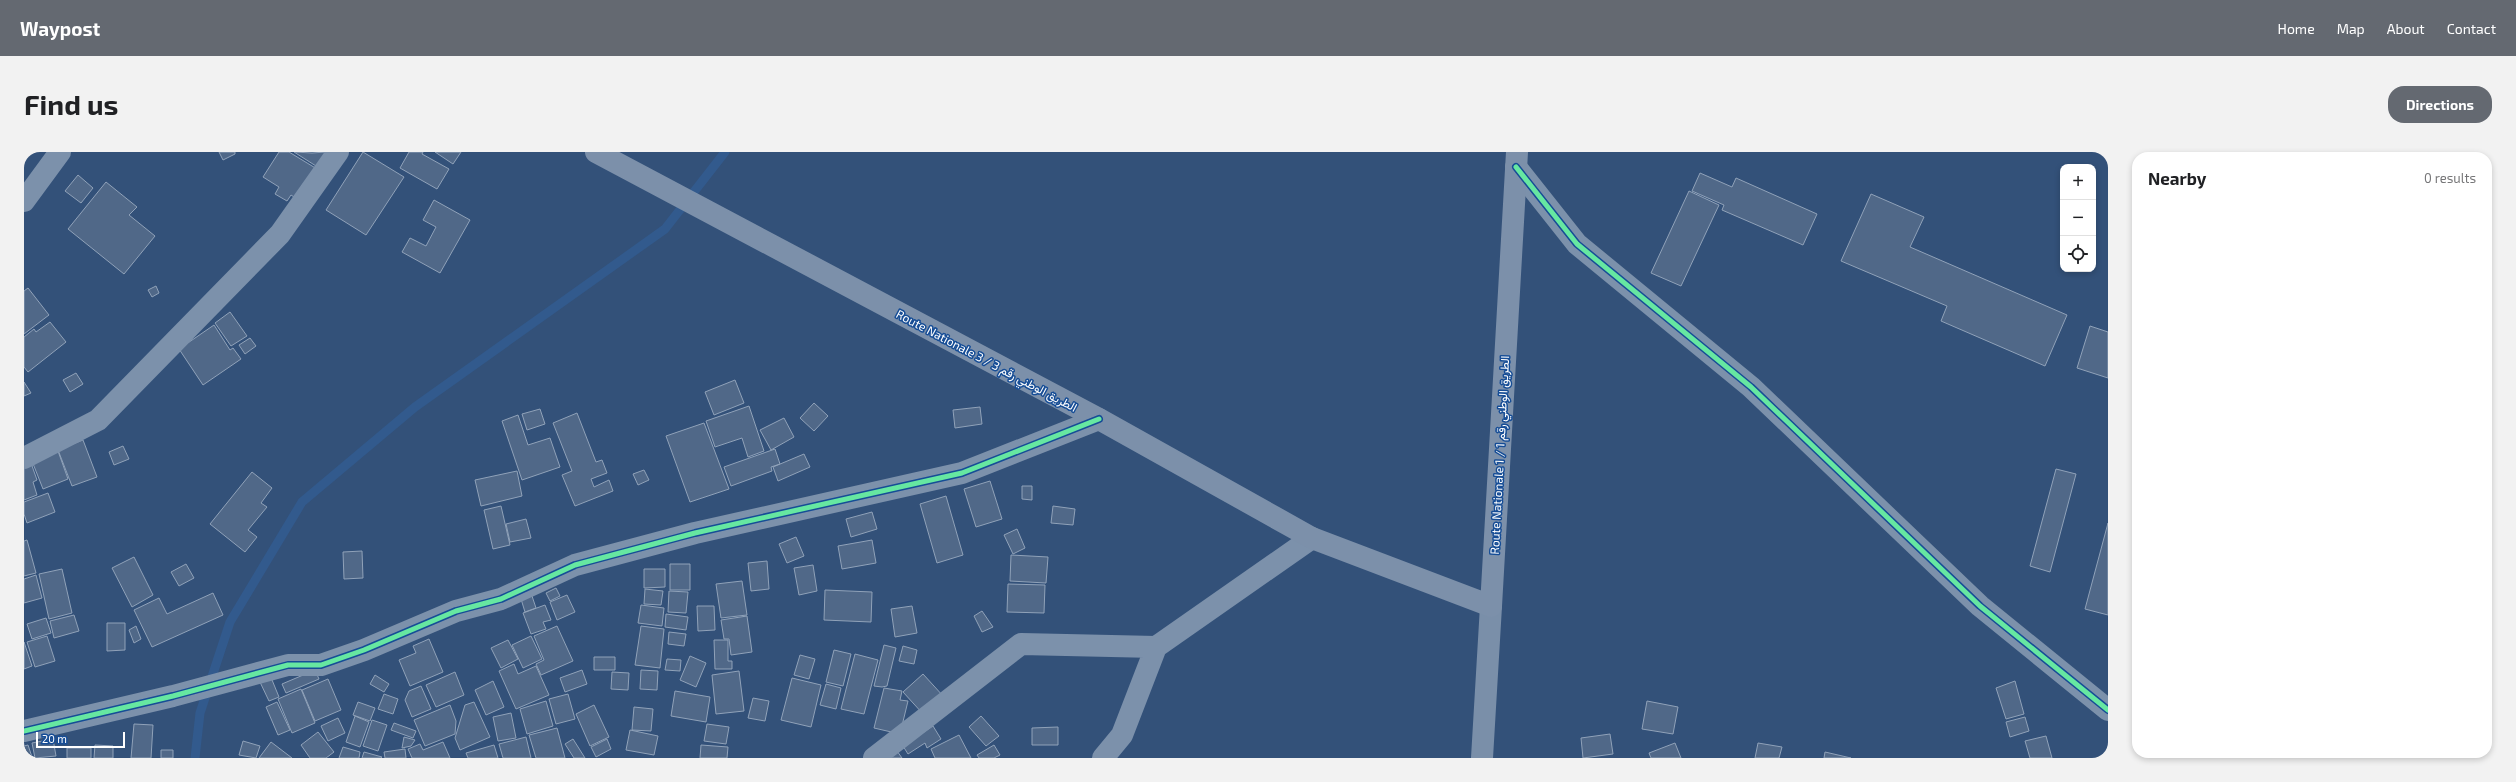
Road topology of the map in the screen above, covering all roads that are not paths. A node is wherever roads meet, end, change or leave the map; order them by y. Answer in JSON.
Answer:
{"nodes":[{"id":1,"x":60,"y":152,"type":"edge"},
{"id":2,"x":338,"y":152,"type":"edge"},
{"id":3,"x":596,"y":152,"type":"edge"},
{"id":4,"x":1516,"y":159,"type":"edge"},
{"id":5,"x":24,"y":201,"type":"edge"},
{"id":6,"x":1099,"y":420,"type":"junction"},
{"id":7,"x":24,"y":458,"type":"edge"},
{"id":8,"x":1312,"y":538,"type":"junction"},
{"id":9,"x":1491,"y":606,"type":"junction"},
{"id":10,"x":1156,"y":647,"type":"junction"},
{"id":11,"x":2108,"y":710,"type":"edge"},
{"id":12,"x":24,"y":731,"type":"edge"},
{"id":13,"x":874,"y":758,"type":"edge"},
{"id":14,"x":1103,"y":758,"type":"edge"},
{"id":15,"x":1482,"y":758,"type":"edge"}],
"edges":[{"from":1,"to":5,"type":"street"},
{"from":2,"to":7,"type":"street"},
{"from":3,"to":6,"type":"highway","name":"Route Nationale 3 / الطريق الوطني رقم 3"},
{"from":4,"to":9,"type":"highway","name":"Route Nationale 1 / الطريق الوطني رقم 1"},
{"from":4,"to":11,"type":"street"},
{"from":6,"to":8,"type":"highway","name":"Route Nationale 3 / الطريق الوطني رقم 3"},
{"from":6,"to":12,"type":"street"},
{"from":8,"to":9,"type":"highway","name":"Route Nationale 3 / الطريق الوطني رقم 3"},
{"from":8,"to":10,"type":"street"},
{"from":9,"to":15,"type":"main road","name":"Route Nationale 1 / الطريق الوطني رقم 1"},
{"from":10,"to":13,"type":"street"},
{"from":10,"to":14,"type":"street"}]}
